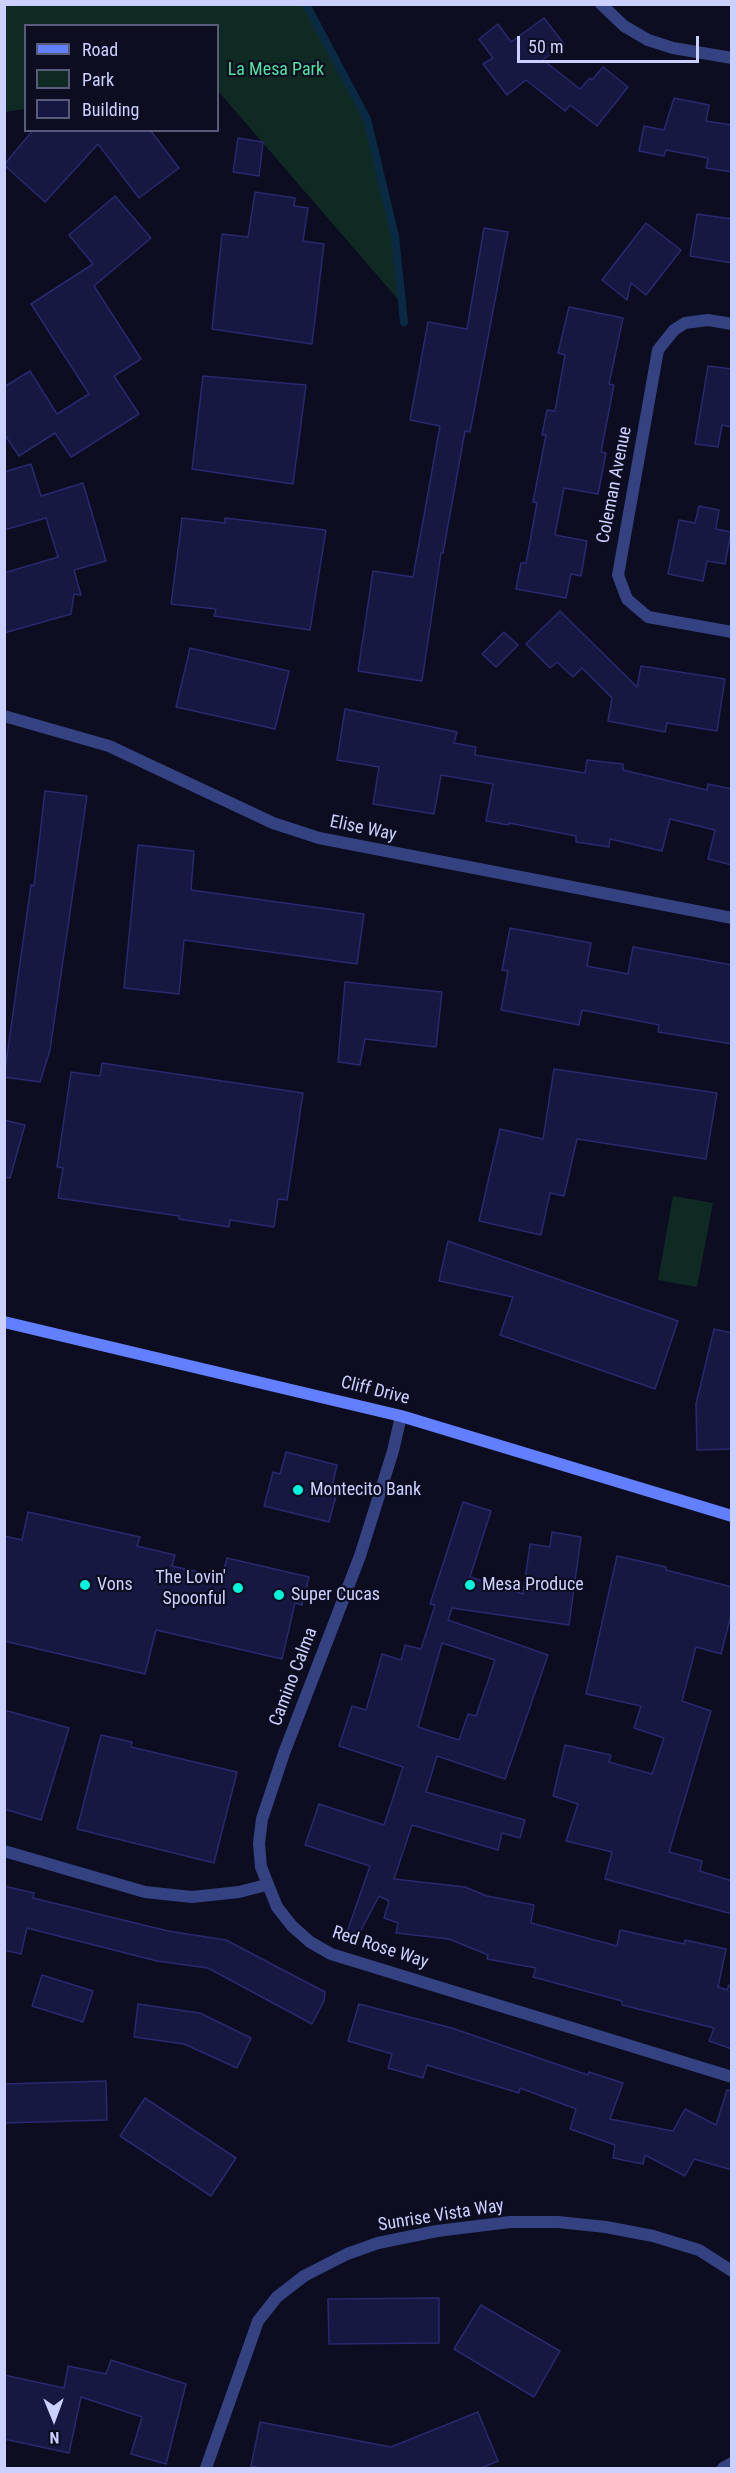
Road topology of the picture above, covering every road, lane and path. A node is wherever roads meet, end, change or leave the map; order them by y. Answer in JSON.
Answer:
{"nodes":[{"id":1,"x":601,"y":4,"type":"edge"},
{"id":2,"x":732,"y":58,"type":"edge"},
{"id":3,"x":732,"y":324,"type":"edge"},
{"id":4,"x":732,"y":632,"type":"edge"},
{"id":5,"x":4,"y":716,"type":"edge"},
{"id":6,"x":732,"y":918,"type":"edge"},
{"id":7,"x":4,"y":1322,"type":"edge"},
{"id":8,"x":401,"y":1416,"type":"junction"},
{"id":9,"x":732,"y":1516,"type":"edge"},
{"id":10,"x":4,"y":1851,"type":"edge"},
{"id":11,"x":266,"y":1885,"type":"junction"},
{"id":12,"x":732,"y":2077,"type":"edge"},
{"id":13,"x":732,"y":2271,"type":"edge"},
{"id":14,"x":732,"y":2463,"type":"edge"},
{"id":15,"x":206,"y":2469,"type":"edge"},
{"id":16,"x":723,"y":2469,"type":"edge"}],
"edges":[{"from":1,"to":2,"type":"street"},
{"from":3,"to":4,"type":"street","name":"Coleman Avenue"},
{"from":5,"to":6,"type":"street","name":"Elise Way"},
{"from":7,"to":8,"type":"main road","name":"Cliff Drive"},
{"from":8,"to":9,"type":"main road","name":"Cliff Drive"},
{"from":8,"to":11,"type":"street","name":"Camino Calma"},
{"from":10,"to":11,"type":"street"},
{"from":11,"to":12,"type":"street","name":"Red Rose Way"},
{"from":13,"to":15,"type":"street","name":"Sunrise Vista Way"},
{"from":14,"to":16,"type":"street"}]}
